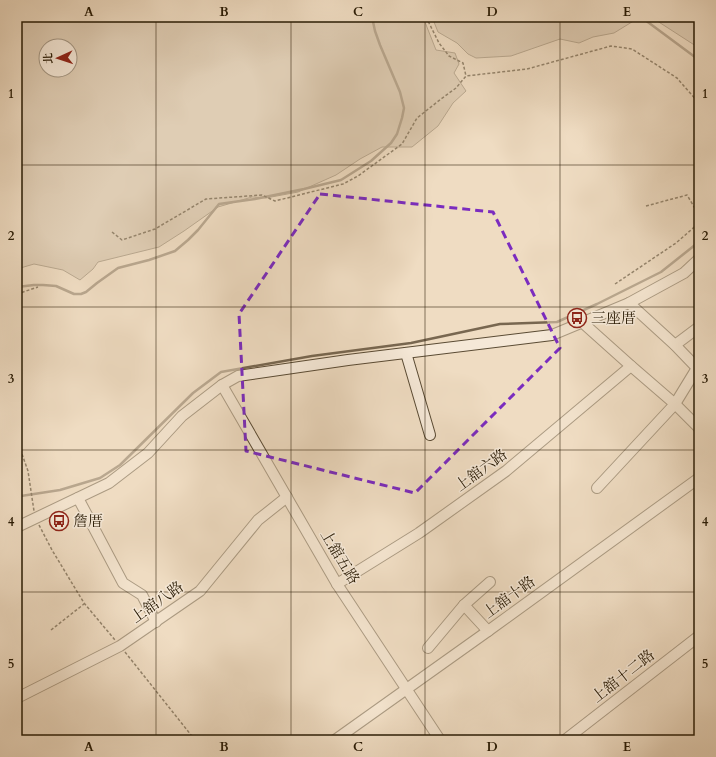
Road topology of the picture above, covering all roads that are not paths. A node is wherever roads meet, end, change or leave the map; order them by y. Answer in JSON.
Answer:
{"nodes":[{"id":1,"x":699,"y":259,"type":"edge"},
{"id":2,"x":629,"y":303,"type":"junction"},
{"id":3,"x":583,"y":322,"type":"junction"},
{"id":4,"x":699,"y":327,"type":"edge"},
{"id":5,"x":675,"y":345,"type":"junction"},
{"id":6,"x":406,"y":353,"type":"junction"},
{"id":7,"x":631,"y":366,"type":"junction"},
{"id":8,"x":698,"y":369,"type":"edge"},
{"id":9,"x":222,"y":385,"type":"junction"},
{"id":10,"x":675,"y":404,"type":"junction"},
{"id":11,"x":699,"y":428,"type":"edge"},
{"id":12,"x":430,"y":434,"type":"dead end"},
{"id":13,"x":699,"y":478,"type":"edge"},
{"id":14,"x":597,"y":488,"type":"dead end"},
{"id":15,"x":287,"y":497,"type":"junction"},
{"id":16,"x":78,"y":498,"type":"junction"},
{"id":17,"x":17,"y":527,"type":"edge"},
{"id":18,"x":490,"y":582,"type":"dead end"},
{"id":19,"x":338,"y":584,"type":"junction"},
{"id":20,"x":464,"y":605,"type":"junction"},
{"id":21,"x":156,"y":622,"type":"junction"},
{"id":22,"x":488,"y":630,"type":"junction"},
{"id":23,"x":699,"y":636,"type":"edge"},
{"id":24,"x":428,"y":648,"type":"dead end"},
{"id":25,"x":407,"y":689,"type":"junction"},
{"id":26,"x":17,"y":698,"type":"edge"},
{"id":27,"x":335,"y":740,"type":"edge"},
{"id":28,"x":440,"y":740,"type":"edge"},
{"id":29,"x":565,"y":740,"type":"edge"}],
"edges":[{"from":1,"to":2,"type":"street"},
{"from":2,"to":3,"type":"street"},
{"from":2,"to":5,"type":"street"},
{"from":3,"to":6,"type":"street"},
{"from":3,"to":7,"type":"street"},
{"from":4,"to":5,"type":"street"},
{"from":5,"to":8,"type":"street"},
{"from":6,"to":9,"type":"street"},
{"from":6,"to":12,"type":"street"},
{"from":7,"to":10,"type":"street"},
{"from":7,"to":19,"type":"street","name":"上舘六路"},
{"from":8,"to":10,"type":"street"},
{"from":9,"to":15,"type":"street","name":"上舘五路"},
{"from":9,"to":16,"type":"street"},
{"from":10,"to":11,"type":"street"},
{"from":10,"to":14,"type":"street"},
{"from":13,"to":22,"type":"street","name":"上舘十路"},
{"from":15,"to":19,"type":"street","name":"上舘五路"},
{"from":15,"to":21,"type":"street","name":"上舘八路"},
{"from":16,"to":17,"type":"street"},
{"from":16,"to":21,"type":"street"},
{"from":18,"to":20,"type":"street"},
{"from":19,"to":25,"type":"street","name":"上舘五路"},
{"from":20,"to":22,"type":"street"},
{"from":20,"to":24,"type":"street"},
{"from":21,"to":26,"type":"street","name":"上舘八路"},
{"from":22,"to":25,"type":"street","name":"上舘十路"},
{"from":23,"to":29,"type":"street","name":"上舘十二路"},
{"from":25,"to":27,"type":"street","name":"上舘十路"},
{"from":25,"to":28,"type":"street","name":"上舘五路"}]}
